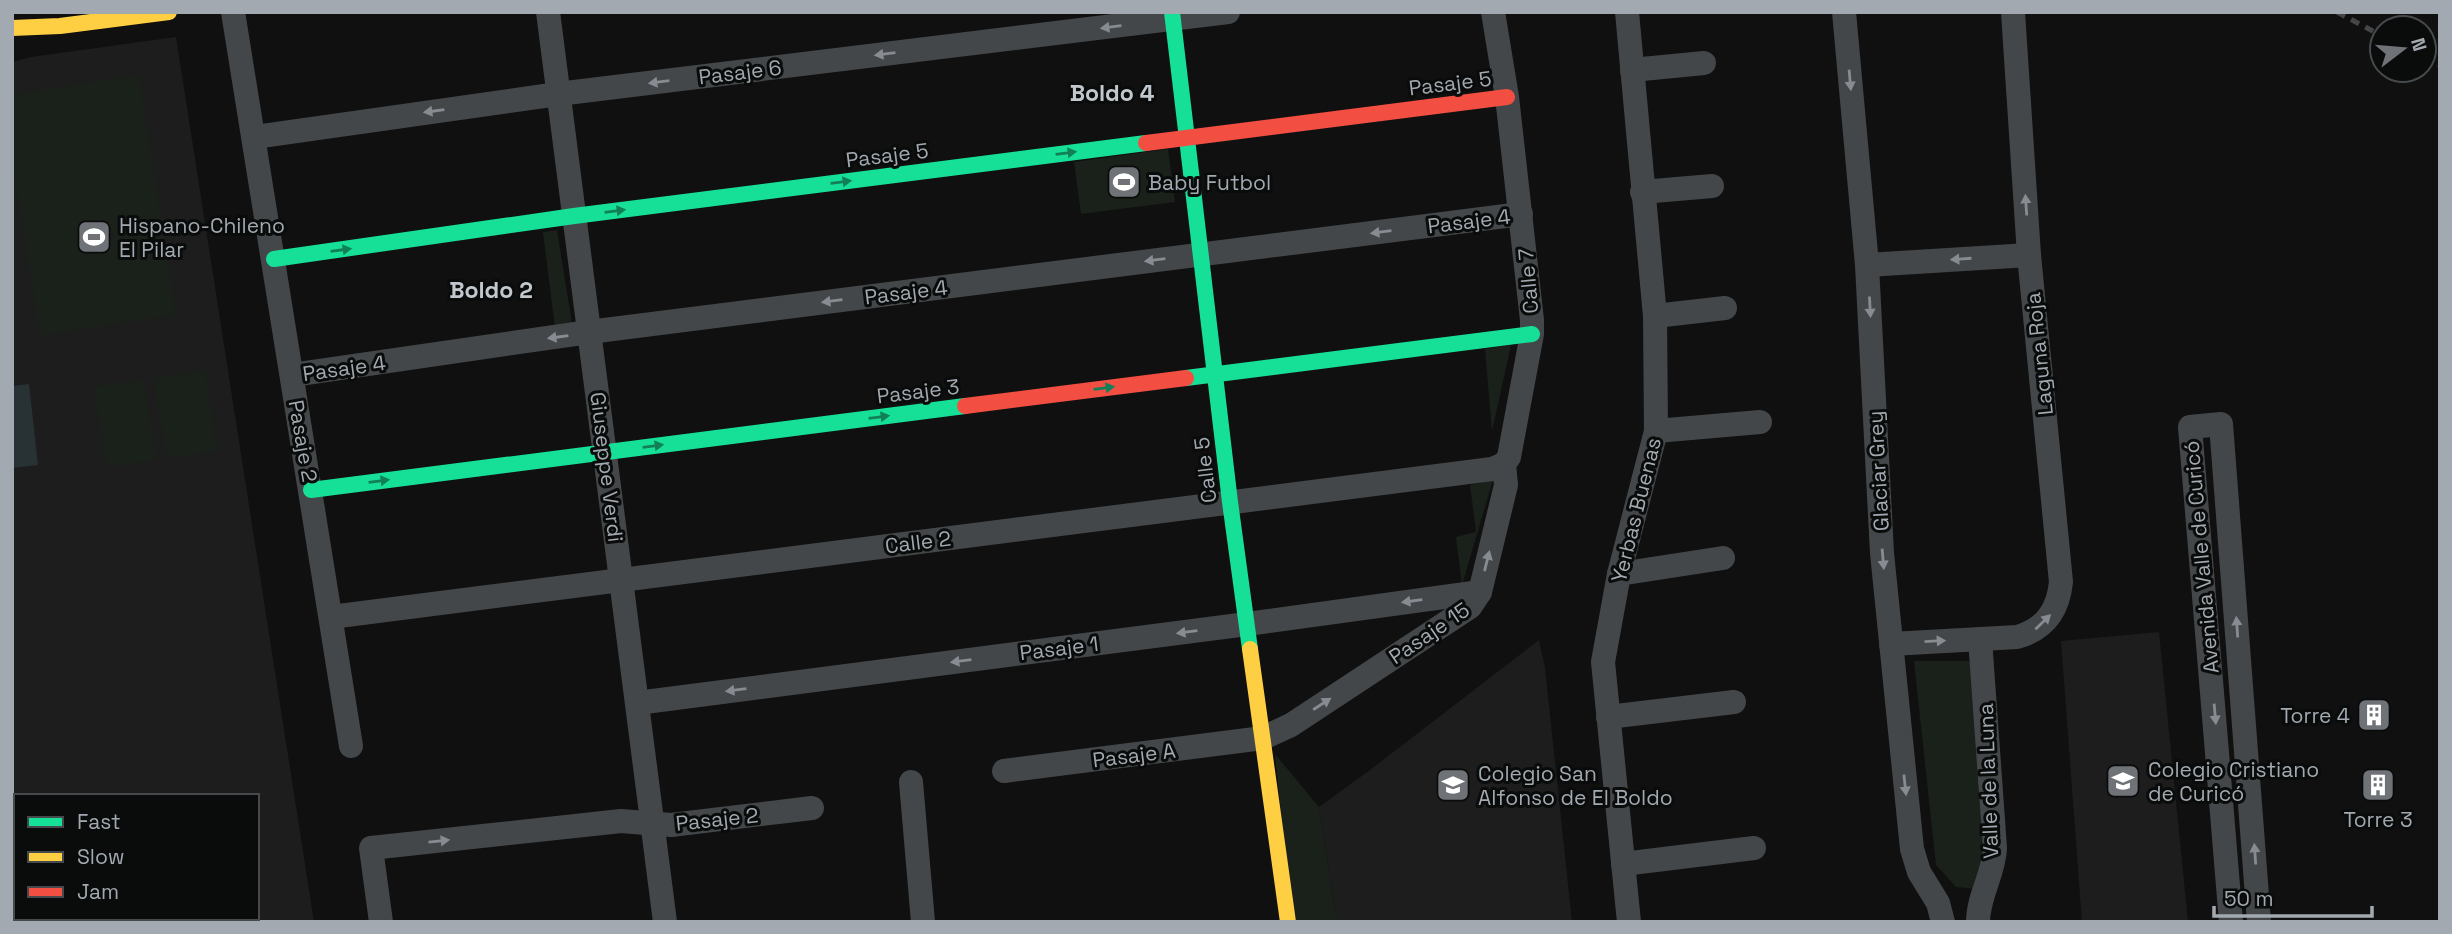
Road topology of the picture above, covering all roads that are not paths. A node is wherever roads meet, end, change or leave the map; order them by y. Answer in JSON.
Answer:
{"nodes":[{"id":1,"x":169,"y":12,"type":"edge"},
{"id":2,"x":233,"y":12,"type":"edge"},
{"id":3,"x":548,"y":12,"type":"edge"},
{"id":4,"x":1227,"y":12,"type":"edge"},
{"id":5,"x":1493,"y":12,"type":"edge"},
{"id":6,"x":1627,"y":12,"type":"edge"},
{"id":7,"x":1844,"y":12,"type":"edge"},
{"id":8,"x":2013,"y":12,"type":"edge"},
{"id":9,"x":1173,"y":16,"type":"edge"},
{"id":10,"x":59,"y":19,"type":"edge"},
{"id":11,"x":12,"y":28,"type":"edge"},
{"id":12,"x":12,"y":41,"type":"edge"},
{"id":13,"x":1703,"y":63,"type":"dead end"},
{"id":14,"x":1632,"y":70,"type":"junction"},
{"id":15,"x":558,"y":94,"type":"junction"},
{"id":16,"x":1507,"y":97,"type":"junction"},
{"id":17,"x":254,"y":137,"type":"junction"},
{"id":18,"x":1187,"y":137,"type":"junction"},
{"id":19,"x":1712,"y":186,"type":"dead end"},
{"id":20,"x":1642,"y":192,"type":"junction"},
{"id":21,"x":1521,"y":214,"type":"junction"},
{"id":22,"x":575,"y":216,"type":"junction"},
{"id":23,"x":1201,"y":254,"type":"junction"},
{"id":24,"x":2029,"y":255,"type":"junction"},
{"id":25,"x":274,"y":259,"type":"junction"},
{"id":26,"x":1867,"y":265,"type":"junction"},
{"id":27,"x":1725,"y":308,"type":"dead end"},
{"id":28,"x":1655,"y":316,"type":"junction"},
{"id":29,"x":589,"y":332,"type":"junction"},
{"id":30,"x":1531,"y":334,"type":"junction"},
{"id":31,"x":1215,"y":373,"type":"junction"},
{"id":32,"x":292,"y":375,"type":"junction"},
{"id":33,"x":1760,"y":422,"type":"dead end"},
{"id":34,"x":1656,"y":431,"type":"junction"},
{"id":35,"x":605,"y":452,"type":"junction"},
{"id":36,"x":1504,"y":464,"type":"junction"},
{"id":37,"x":311,"y":490,"type":"junction"},
{"id":38,"x":1230,"y":502,"type":"junction"},
{"id":39,"x":1723,"y":558,"type":"dead end"},
{"id":40,"x":1619,"y":573,"type":"junction"},
{"id":41,"x":621,"y":580,"type":"junction"},
{"id":42,"x":1480,"y":592,"type":"junction"},
{"id":43,"x":331,"y":617,"type":"junction"},
{"id":44,"x":1247,"y":624,"type":"junction"},
{"id":45,"x":1980,"y":639,"type":"junction"},
{"id":46,"x":1891,"y":644,"type":"junction"},
{"id":47,"x":1734,"y":702,"type":"dead end"},
{"id":48,"x":637,"y":703,"type":"junction"},
{"id":49,"x":1608,"y":718,"type":"junction"},
{"id":50,"x":1263,"y":738,"type":"junction"},
{"id":51,"x":351,"y":746,"type":"dead end"},
{"id":52,"x":1004,"y":771,"type":"dead end"},
{"id":53,"x":911,"y":782,"type":"dead end"},
{"id":54,"x":812,"y":808,"type":"dead end"},
{"id":55,"x":653,"y":822,"type":"junction"},
{"id":56,"x":1754,"y":848,"type":"dead end"},
{"id":57,"x":1623,"y":864,"type":"junction"},
{"id":58,"x":381,"y":922,"type":"edge"},
{"id":59,"x":665,"y":922,"type":"edge"},
{"id":60,"x":923,"y":922,"type":"edge"},
{"id":61,"x":1288,"y":922,"type":"edge"},
{"id":62,"x":1629,"y":922,"type":"edge"},
{"id":63,"x":1943,"y":922,"type":"edge"},
{"id":64,"x":1978,"y":922,"type":"edge"},
{"id":65,"x":2231,"y":922,"type":"edge"},
{"id":66,"x":2259,"y":922,"type":"edge"}],
"edges":[{"from":1,"to":10,"type":"street"},
{"from":2,"to":17,"type":"street","name":"Pasaje 2"},
{"from":3,"to":15,"type":"street","name":"Giuseppe Verdi"},
{"from":4,"to":9,"type":"street","name":"Pasaje 6"},
{"from":5,"to":16,"type":"street","name":"Calle 7"},
{"from":6,"to":14,"type":"street","name":"Yerbas Buenas"},
{"from":7,"to":26,"type":"street","name":"Glaciar Grey","one_way":true},
{"from":24,"to":8,"type":"street","name":"Laguna Roja","one_way":true},
{"from":9,"to":15,"type":"street","name":"Pasaje 6","one_way":true},
{"from":9,"to":18,"type":"street","name":"Calle 5"},
{"from":10,"to":11,"type":"street"},
{"from":10,"to":12,"type":"street"},
{"from":13,"to":14,"type":"street"},
{"from":14,"to":20,"type":"street","name":"Yerbas Buenas"},
{"from":15,"to":17,"type":"street","name":"Pasaje 6","one_way":true},
{"from":15,"to":22,"type":"street","name":"Giuseppe Verdi"},
{"from":16,"to":18,"type":"street","name":"Pasaje 5"},
{"from":16,"to":21,"type":"street","name":"Calle 7"},
{"from":17,"to":25,"type":"street","name":"Pasaje 2"},
{"from":22,"to":18,"type":"street","name":"Pasaje 5","one_way":true},
{"from":18,"to":23,"type":"street","name":"Calle 5"},
{"from":19,"to":20,"type":"street"},
{"from":20,"to":28,"type":"street","name":"Yerbas Buenas"},
{"from":21,"to":23,"type":"street","name":"Pasaje 4","one_way":true},
{"from":21,"to":30,"type":"street","name":"Calle 7"},
{"from":25,"to":22,"type":"street","name":"Pasaje 5","one_way":true},
{"from":22,"to":29,"type":"street","name":"Giuseppe Verdi"},
{"from":23,"to":29,"type":"street","name":"Pasaje 4","one_way":true},
{"from":23,"to":31,"type":"street","name":"Calle 5"},
{"from":24,"to":26,"type":"street","one_way":true},
{"from":45,"to":24,"type":"street","name":"Laguna Roja","one_way":true},
{"from":25,"to":32,"type":"street","name":"Pasaje 2"},
{"from":26,"to":46,"type":"street","name":"Glaciar Grey","one_way":true},
{"from":27,"to":28,"type":"street"},
{"from":28,"to":34,"type":"street","name":"Yerbas Buenas"},
{"from":29,"to":32,"type":"street","name":"Pasaje 4","one_way":true},
{"from":29,"to":35,"type":"street","name":"Giuseppe Verdi"},
{"from":30,"to":31,"type":"street","name":"Pasaje 3"},
{"from":30,"to":36,"type":"street","name":"Calle 7"},
{"from":35,"to":31,"type":"street","name":"Pasaje 3","one_way":true},
{"from":31,"to":38,"type":"street","name":"Calle 5"},
{"from":32,"to":37,"type":"street","name":"Pasaje 2"},
{"from":33,"to":34,"type":"street"},
{"from":34,"to":40,"type":"street","name":"Yerbas Buenas"},
{"from":37,"to":35,"type":"street","name":"Pasaje 3","one_way":true},
{"from":35,"to":41,"type":"street","name":"Giuseppe Verdi"},
{"from":36,"to":38,"type":"street","name":"Calle 2"},
{"from":42,"to":36,"type":"street","name":"Pasaje 15","one_way":true},
{"from":37,"to":43,"type":"street","name":"Pasaje 2"},
{"from":38,"to":41,"type":"street","name":"Calle 2"},
{"from":38,"to":44,"type":"street","name":"Calle 5"},
{"from":39,"to":40,"type":"street"},
{"from":40,"to":49,"type":"street","name":"Yerbas Buenas"},
{"from":41,"to":43,"type":"street","name":"Calle 2"},
{"from":41,"to":48,"type":"street","name":"Giuseppe Verdi"},
{"from":42,"to":44,"type":"street","name":"Pasaje 1","one_way":true},
{"from":50,"to":42,"type":"street","name":"Pasaje 15","one_way":true},
{"from":43,"to":51,"type":"street","name":"Pasaje 2"},
{"from":44,"to":48,"type":"street","name":"Pasaje 1","one_way":true},
{"from":44,"to":50,"type":"street","name":"Calle 5"},
{"from":46,"to":45,"type":"street","name":"Laguna Roja","one_way":true},
{"from":45,"to":64,"type":"street","name":"Valle de la Luna"},
{"from":46,"to":63,"type":"street","name":"Glaciar Grey","one_way":true},
{"from":47,"to":49,"type":"street"},
{"from":48,"to":55,"type":"street","name":"Giuseppe Verdi"},
{"from":49,"to":57,"type":"street","name":"Yerbas Buenas"},
{"from":50,"to":52,"type":"street","name":"Pasaje A"},
{"from":50,"to":61,"type":"street","name":"Calle 5"},
{"from":53,"to":60,"type":"street"},
{"from":54,"to":55,"type":"street","name":"Pasaje 2"},
{"from":58,"to":55,"type":"street","name":"Pasaje 2","one_way":true},
{"from":55,"to":59,"type":"street","name":"Giuseppe Verdi"},
{"from":56,"to":57,"type":"street"},
{"from":57,"to":62,"type":"street","name":"Yerbas Buenas"},
{"from":66,"to":65,"type":"street","name":"Avenida Valle de Curicó","one_way":true}]}
